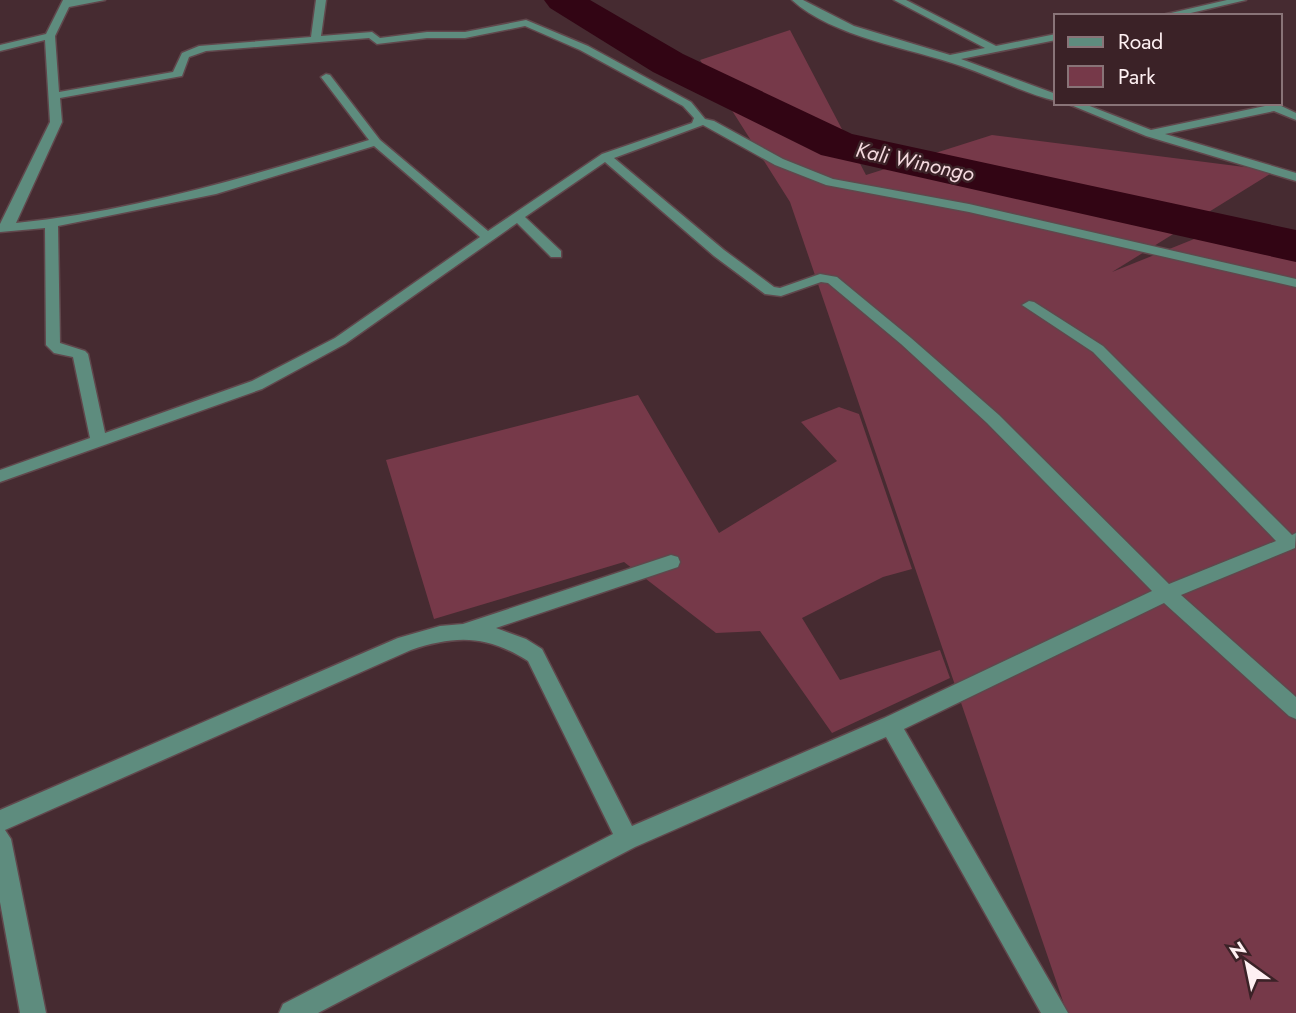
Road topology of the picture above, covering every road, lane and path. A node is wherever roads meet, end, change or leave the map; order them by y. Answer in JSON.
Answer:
{"nodes":[{"id":1,"x":100,"y":0,"type":"edge"},
{"id":2,"x":321,"y":0,"type":"edge"},
{"id":3,"x":798,"y":0,"type":"edge"},
{"id":4,"x":900,"y":0,"type":"edge"},
{"id":5,"x":1241,"y":0,"type":"edge"},
{"id":6,"x":67,"y":2,"type":"edge"},
{"id":7,"x":1173,"y":14,"type":"edge"},
{"id":8,"x":51,"y":36,"type":"junction"},
{"id":9,"x":1054,"y":37,"type":"edge"},
{"id":10,"x":316,"y":40,"type":"junction"},
{"id":11,"x":0,"y":48,"type":"edge"},
{"id":12,"x":994,"y":49,"type":"junction"},
{"id":13,"x":950,"y":58,"type":"junction"},
{"id":14,"x":326,"y":77,"type":"dead end"},
{"id":15,"x":54,"y":96,"type":"junction"},
{"id":16,"x":1054,"y":97,"type":"edge"},
{"id":17,"x":1076,"y":105,"type":"edge"},
{"id":18,"x":1269,"y":106,"type":"edge"},
{"id":19,"x":1296,"y":117,"type":"edge"},
{"id":20,"x":699,"y":121,"type":"junction"},
{"id":21,"x":1150,"y":134,"type":"junction"},
{"id":22,"x":376,"y":142,"type":"junction"},
{"id":23,"x":606,"y":156,"type":"junction"},
{"id":24,"x":1296,"y":177,"type":"edge"},
{"id":25,"x":517,"y":216,"type":"junction"},
{"id":26,"x":51,"y":223,"type":"junction"},
{"id":27,"x":3,"y":228,"type":"edge"},
{"id":28,"x":489,"y":237,"type":"junction"},
{"id":29,"x":556,"y":254,"type":"dead end"},
{"id":30,"x":1296,"y":283,"type":"edge"},
{"id":31,"x":1029,"y":305,"type":"dead end"},
{"id":32,"x":99,"y":441,"type":"junction"},
{"id":33,"x":0,"y":476,"type":"edge"},
{"id":34,"x":1292,"y":542,"type":"edge"},
{"id":35,"x":671,"y":562,"type":"dead end"},
{"id":36,"x":1166,"y":593,"type":"junction"},
{"id":37,"x":461,"y":632,"type":"junction"},
{"id":38,"x":1296,"y":710,"type":"edge"},
{"id":39,"x":891,"y":725,"type":"junction"},
{"id":40,"x":0,"y":821,"type":"edge"},
{"id":41,"x":0,"y":839,"type":"edge"},
{"id":42,"x":627,"y":839,"type":"junction"},
{"id":43,"x":33,"y":1013,"type":"edge"},
{"id":44,"x":292,"y":1013,"type":"edge"},
{"id":45,"x":1055,"y":1013,"type":"edge"}],
"edges":[{"from":1,"to":6,"type":"street"},
{"from":2,"to":10,"type":"street"},
{"from":3,"to":13,"type":"street"},
{"from":4,"to":12,"type":"street"},
{"from":5,"to":7,"type":"street"},
{"from":6,"to":8,"type":"street"},
{"from":8,"to":11,"type":"street"},
{"from":8,"to":15,"type":"street"},
{"from":9,"to":12,"type":"street"},
{"from":10,"to":15,"type":"street"},
{"from":10,"to":20,"type":"street"},
{"from":12,"to":13,"type":"street"},
{"from":13,"to":16,"type":"street"},
{"from":14,"to":22,"type":"street"},
{"from":15,"to":27,"type":"street"},
{"from":17,"to":21,"type":"street"},
{"from":18,"to":19,"type":"street"},
{"from":18,"to":21,"type":"street"},
{"from":20,"to":23,"type":"street"},
{"from":20,"to":30,"type":"street"},
{"from":21,"to":24,"type":"street"},
{"from":22,"to":26,"type":"street"},
{"from":22,"to":28,"type":"street"},
{"from":23,"to":25,"type":"street"},
{"from":23,"to":36,"type":"street"},
{"from":25,"to":28,"type":"street"},
{"from":25,"to":29,"type":"street"},
{"from":26,"to":27,"type":"street"},
{"from":26,"to":32,"type":"street"},
{"from":28,"to":32,"type":"street"},
{"from":31,"to":34,"type":"street"},
{"from":32,"to":33,"type":"street"},
{"from":34,"to":36,"type":"street"},
{"from":35,"to":37,"type":"street"},
{"from":36,"to":38,"type":"street"},
{"from":36,"to":39,"type":"street"},
{"from":37,"to":40,"type":"street"},
{"from":37,"to":42,"type":"street"},
{"from":39,"to":42,"type":"street"},
{"from":39,"to":45,"type":"street"},
{"from":41,"to":43,"type":"street"},
{"from":42,"to":44,"type":"street"}]}
